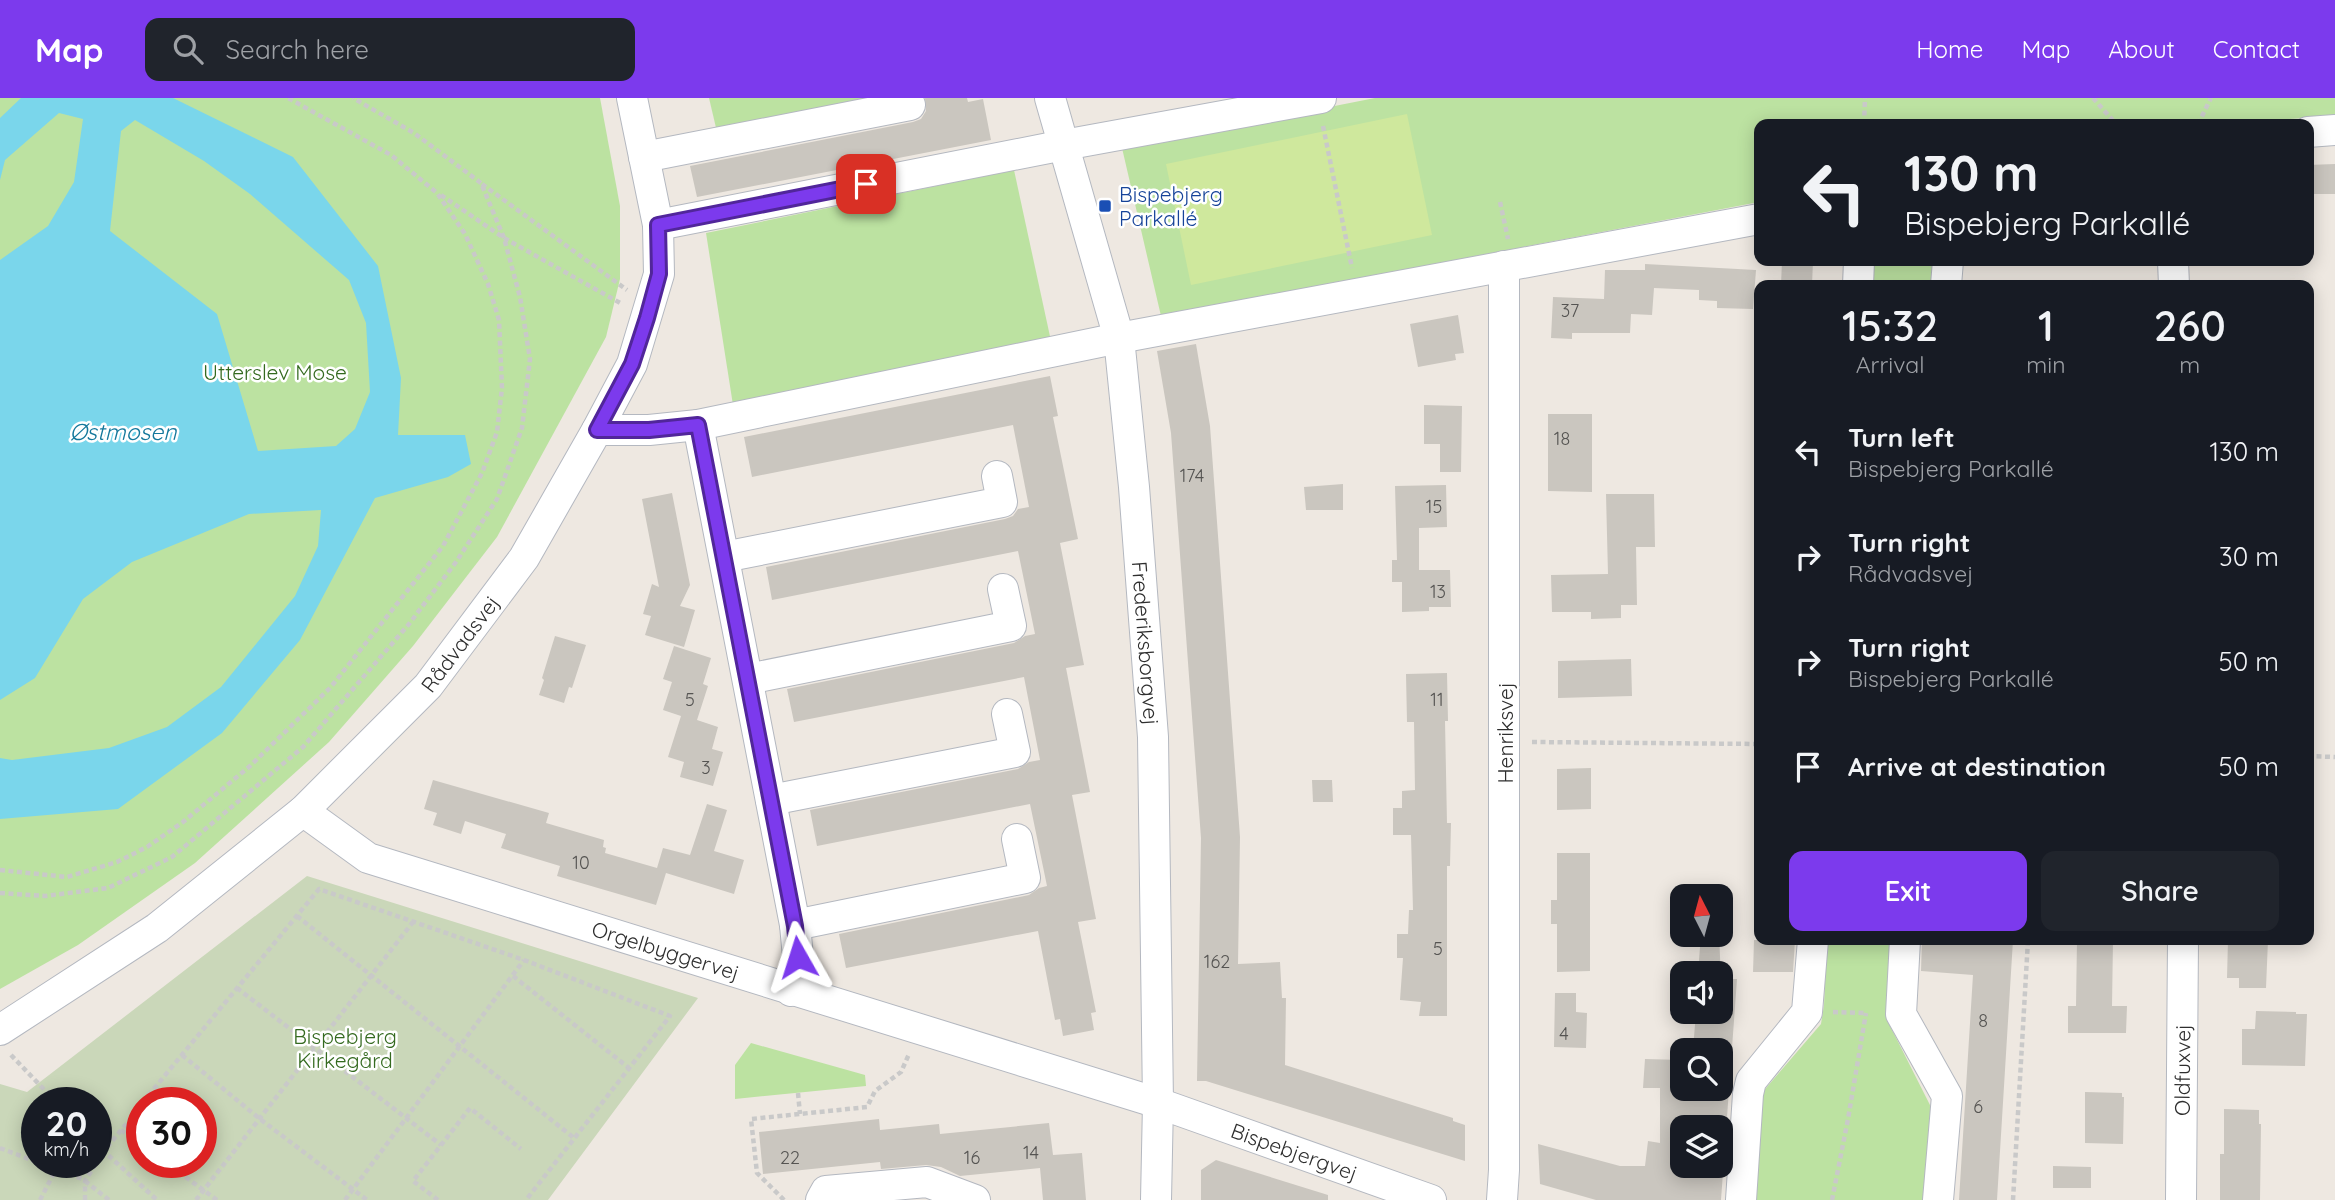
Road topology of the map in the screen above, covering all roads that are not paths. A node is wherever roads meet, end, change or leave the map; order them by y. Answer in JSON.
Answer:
{"nodes":[{"id":1,"x":632,"y":98,"type":"edge"},
{"id":2,"x":1050,"y":98,"type":"edge"},
{"id":3,"x":1318,"y":98,"type":"edge"},
{"id":4,"x":910,"y":106,"type":"dead end"},
{"id":5,"x":2335,"y":130,"type":"edge"},
{"id":6,"x":2314,"y":132,"type":"edge"},
{"id":7,"x":1064,"y":145,"type":"junction"},
{"id":8,"x":644,"y":157,"type":"junction"},
{"id":9,"x":1754,"y":220,"type":"edge"},
{"id":10,"x":658,"y":225,"type":"junction"},
{"id":11,"x":1508,"y":265,"type":"junction"},
{"id":12,"x":1119,"y":338,"type":"junction"},
{"id":13,"x":698,"y":425,"type":"junction"},
{"id":14,"x":597,"y":430,"type":"junction"},
{"id":15,"x":997,"y":476,"type":"dead end"},
{"id":16,"x":724,"y":557,"type":"junction"},
{"id":17,"x":1003,"y":589,"type":"dead end"},
{"id":18,"x":747,"y":678,"type":"junction"},
{"id":19,"x":1007,"y":713,"type":"dead end"},
{"id":20,"x":771,"y":800,"type":"junction"},
{"id":21,"x":303,"y":811,"type":"junction"},
{"id":22,"x":1017,"y":839,"type":"dead end"},
{"id":23,"x":795,"y":926,"type":"junction"},
{"id":24,"x":1813,"y":945,"type":"edge"},
{"id":25,"x":1905,"y":945,"type":"edge"},
{"id":26,"x":2183,"y":945,"type":"edge"},
{"id":27,"x":791,"y":991,"type":"junction"},
{"id":28,"x":5,"y":1042,"type":"edge"},
{"id":29,"x":1158,"y":1103,"type":"junction"},
{"id":30,"x":1400,"y":1195,"type":"edge"},
{"id":31,"x":821,"y":1200,"type":"edge"},
{"id":32,"x":975,"y":1200,"type":"edge"},
{"id":33,"x":1156,"y":1200,"type":"edge"},
{"id":34,"x":1431,"y":1200,"type":"edge"},
{"id":35,"x":1502,"y":1200,"type":"edge"},
{"id":36,"x":1741,"y":1200,"type":"edge"},
{"id":37,"x":1938,"y":1200,"type":"edge"},
{"id":38,"x":2181,"y":1200,"type":"edge"}],
"edges":[{"from":1,"to":8,"type":"street","name":"Rådvadsvej"},
{"from":2,"to":7,"type":"street","name":"Frederiksborgvej"},
{"from":3,"to":7,"type":"street"},
{"from":4,"to":8,"type":"street"},
{"from":5,"to":6,"type":"street"},
{"from":7,"to":10,"type":"street"},
{"from":7,"to":12,"type":"street","name":"Frederiksborgvej"},
{"from":8,"to":10,"type":"street","name":"Rådvadsvej"},
{"from":9,"to":11,"type":"street"},
{"from":10,"to":14,"type":"street","name":"Rådvadsvej"},
{"from":11,"to":12,"type":"street"},
{"from":11,"to":35,"type":"street","name":"Henriksvej"},
{"from":12,"to":13,"type":"street"},
{"from":12,"to":29,"type":"street","name":"Frederiksborgvej"},
{"from":13,"to":14,"type":"street"},
{"from":13,"to":16,"type":"street"},
{"from":14,"to":21,"type":"street","name":"Rådvadsvej"},
{"from":15,"to":16,"type":"street"},
{"from":16,"to":18,"type":"street"},
{"from":17,"to":18,"type":"street"},
{"from":18,"to":20,"type":"street"},
{"from":19,"to":20,"type":"street"},
{"from":20,"to":23,"type":"street"},
{"from":21,"to":27,"type":"street","name":"Orgelbyggervej"},
{"from":21,"to":28,"type":"street","name":"Rådvadsvej"},
{"from":22,"to":23,"type":"street"},
{"from":23,"to":27,"type":"street"},
{"from":24,"to":36,"type":"street"},
{"from":25,"to":37,"type":"street"},
{"from":26,"to":38,"type":"street","name":"Oldfuxvej"},
{"from":27,"to":29,"type":"street","name":"Orgelbyggervej"},
{"from":29,"to":30,"type":"street","name":"Bispebjergvej"},
{"from":29,"to":33,"type":"street","name":"Frederiksborgvej"},
{"from":30,"to":34,"type":"street","name":"Bispebjergvej"},
{"from":31,"to":32,"type":"street"}]}
